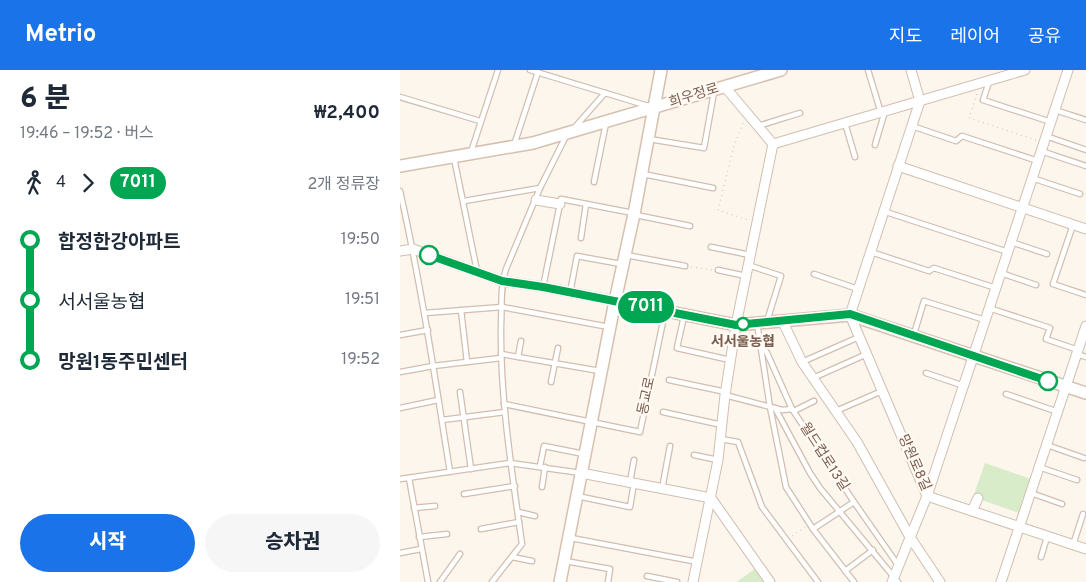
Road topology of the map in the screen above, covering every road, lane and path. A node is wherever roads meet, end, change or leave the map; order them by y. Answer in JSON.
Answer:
{"nodes":[{"id":1,"x":498,"y":70,"type":"edge"},
{"id":2,"x":530,"y":70,"type":"edge"},
{"id":3,"x":661,"y":70,"type":"edge"},
{"id":4,"x":781,"y":70,"type":"edge"},
{"id":5,"x":868,"y":70,"type":"edge"},
{"id":6,"x":911,"y":70,"type":"edge"},
{"id":7,"x":1025,"y":70,"type":"edge"},
{"id":8,"x":1068,"y":70,"type":"edge"},
{"id":9,"x":538,"y":72,"type":"junction"},
{"id":10,"x":984,"y":82,"type":"junction"},
{"id":11,"x":720,"y":88,"type":"junction"},
{"id":12,"x":605,"y":93,"type":"junction"},
{"id":13,"x":400,"y":97,"type":"edge"},
{"id":14,"x":920,"y":100,"type":"junction"},
{"id":15,"x":654,"y":108,"type":"junction"},
{"id":16,"x":1055,"y":110,"type":"junction"},
{"id":17,"x":883,"y":112,"type":"junction"},
{"id":18,"x":800,"y":113,"type":"dead end"},
{"id":19,"x":749,"y":115,"type":"junction"},
{"id":20,"x":1086,"y":120,"type":"edge"},
{"id":21,"x":480,"y":121,"type":"junction"},
{"id":22,"x":606,"y":122,"type":"junction"},
{"id":23,"x":1051,"y":122,"type":"junction"},
{"id":24,"x":845,"y":124,"type":"junction"},
{"id":25,"x":758,"y":126,"type":"junction"},
{"id":26,"x":912,"y":126,"type":"junction"},
{"id":27,"x":569,"y":133,"type":"junction"},
{"id":28,"x":648,"y":139,"type":"junction"},
{"id":29,"x":773,"y":144,"type":"junction"},
{"id":30,"x":1044,"y":144,"type":"junction"},
{"id":31,"x":875,"y":145,"type":"dead end"},
{"id":32,"x":514,"y":146,"type":"junction"},
{"id":33,"x":1086,"y":150,"type":"edge"},
{"id":34,"x":471,"y":154,"type":"junction"},
{"id":35,"x":454,"y":156,"type":"junction"},
{"id":36,"x":855,"y":157,"type":"dead end"},
{"id":37,"x":1038,"y":162,"type":"junction"},
{"id":38,"x":400,"y":166,"type":"edge"},
{"id":39,"x":898,"y":166,"type":"junction"},
{"id":40,"x":1086,"y":166,"type":"edge"},
{"id":41,"x":642,"y":174,"type":"junction"},
{"id":42,"x":1032,"y":178,"type":"junction"},
{"id":43,"x":594,"y":182,"type":"dead end"},
{"id":44,"x":540,"y":188,"type":"junction"},
{"id":45,"x":713,"y":188,"type":"dead end"},
{"id":46,"x":400,"y":191,"type":"edge"},
{"id":47,"x":1080,"y":194,"type":"dead end"},
{"id":48,"x":536,"y":200,"type":"junction"},
{"id":49,"x":464,"y":201,"type":"junction"},
{"id":50,"x":560,"y":204,"type":"junction"},
{"id":51,"x":586,"y":204,"type":"junction"},
{"id":52,"x":1023,"y":208,"type":"junction"},
{"id":53,"x":883,"y":211,"type":"junction"},
{"id":54,"x":634,"y":214,"type":"junction"},
{"id":55,"x":757,"y":222,"type":"junction"},
{"id":56,"x":1073,"y":225,"type":"junction"},
{"id":57,"x":690,"y":226,"type":"dead end"},
{"id":58,"x":1086,"y":229,"type":"edge"},
{"id":59,"x":581,"y":238,"type":"dead end"},
{"id":60,"x":1011,"y":242,"type":"junction"},
{"id":61,"x":711,"y":247,"type":"dead end"},
{"id":62,"x":413,"y":249,"type":"junction"},
{"id":63,"x":400,"y":251,"type":"edge"},
{"id":64,"x":870,"y":252,"type":"junction"},
{"id":65,"x":1008,"y":252,"type":"junction"},
{"id":66,"x":1046,"y":254,"type":"dead end"},
{"id":67,"x":750,"y":255,"type":"junction"},
{"id":68,"x":624,"y":259,"type":"junction"},
{"id":69,"x":748,"y":265,"type":"junction"},
{"id":70,"x":685,"y":266,"type":"joint"},
{"id":71,"x":718,"y":270,"type":"joint"},
{"id":72,"x":477,"y":272,"type":"junction"},
{"id":73,"x":1001,"y":273,"type":"junction"},
{"id":74,"x":814,"y":274,"type":"dead end"},
{"id":75,"x":746,"y":276,"type":"junction"},
{"id":76,"x":502,"y":281,"type":"junction"},
{"id":77,"x":1036,"y":285,"type":"dead end"},
{"id":78,"x":543,"y":287,"type":"junction"},
{"id":79,"x":996,"y":288,"type":"junction"},
{"id":80,"x":858,"y":289,"type":"junction"},
{"id":81,"x":570,"y":293,"type":"junction"},
{"id":82,"x":1086,"y":295,"type":"edge"},
{"id":83,"x":615,"y":301,"type":"junction"},
{"id":84,"x":502,"y":307,"type":"junction"},
{"id":85,"x":989,"y":308,"type":"junction"},
{"id":86,"x":461,"y":310,"type":"junction"},
{"id":87,"x":665,"y":311,"type":"junction"},
{"id":88,"x":425,"y":313,"type":"junction"},
{"id":89,"x":850,"y":314,"type":"junction"},
{"id":90,"x":684,"y":315,"type":"junction"},
{"id":91,"x":782,"y":320,"type":"junction"},
{"id":92,"x":985,"y":320,"type":"junction"},
{"id":93,"x":762,"y":322,"type":"junction"},
{"id":94,"x":736,"y":325,"type":"junction"},
{"id":95,"x":1086,"y":326,"type":"edge"},
{"id":96,"x":610,"y":327,"type":"junction"},
{"id":97,"x":428,"y":330,"type":"junction"},
{"id":98,"x":400,"y":335,"type":"edge"},
{"id":99,"x":913,"y":336,"type":"junction"},
{"id":100,"x":859,"y":337,"type":"junction"},
{"id":101,"x":1084,"y":339,"type":"edge"},
{"id":102,"x":521,"y":341,"type":"dead end"},
{"id":103,"x":760,"y":343,"type":"junction"},
{"id":104,"x":558,"y":348,"type":"dead end"},
{"id":105,"x":1081,"y":353,"type":"edge"},
{"id":106,"x":867,"y":354,"type":"junction"},
{"id":107,"x":501,"y":356,"type":"junction"},
{"id":108,"x":974,"y":356,"type":"junction"},
{"id":109,"x":518,"y":357,"type":"junction"},
{"id":110,"x":730,"y":360,"type":"junction"},
{"id":111,"x":467,"y":362,"type":"junction"},
{"id":112,"x":802,"y":362,"type":"junction"},
{"id":113,"x":555,"y":364,"type":"junction"},
{"id":114,"x":433,"y":366,"type":"junction"},
{"id":115,"x":601,"y":371,"type":"junction"},
{"id":116,"x":400,"y":372,"type":"edge"},
{"id":117,"x":926,"y":373,"type":"dead end"},
{"id":118,"x":813,"y":378,"type":"junction"},
{"id":119,"x":670,"y":380,"type":"dead end"},
{"id":120,"x":552,"y":382,"type":"dead end"},
{"id":121,"x":964,"y":386,"type":"junction"},
{"id":122,"x":1067,"y":387,"type":"junction"},
{"id":123,"x":882,"y":391,"type":"junction"},
{"id":124,"x":460,"y":392,"type":"dead end"},
{"id":125,"x":725,"y":393,"type":"junction"},
{"id":126,"x":1086,"y":393,"type":"edge"},
{"id":127,"x":1006,"y":394,"type":"dead end"},
{"id":128,"x":438,"y":400,"type":"junction"},
{"id":129,"x":814,"y":401,"type":"dead end"},
{"id":130,"x":504,"y":404,"type":"junction"},
{"id":131,"x":400,"y":408,"type":"edge"},
{"id":132,"x":772,"y":408,"type":"junction"},
{"id":133,"x":793,"y":410,"type":"junction"},
{"id":134,"x":836,"y":411,"type":"junction"},
{"id":135,"x":505,"y":412,"type":"junction"},
{"id":136,"x":663,"y":412,"type":"dead end"},
{"id":137,"x":1058,"y":412,"type":"junction"},
{"id":138,"x":463,"y":417,"type":"junction"},
{"id":139,"x":442,"y":420,"type":"junction"},
{"id":140,"x":591,"y":422,"type":"junction"},
{"id":141,"x":722,"y":425,"type":"junction"},
{"id":142,"x":721,"y":440,"type":"junction"},
{"id":143,"x":1047,"y":445,"type":"junction"},
{"id":144,"x":670,"y":446,"type":"dead end"},
{"id":145,"x":585,"y":454,"type":"junction"},
{"id":146,"x":694,"y":455,"type":"dead end"},
{"id":147,"x":1084,"y":458,"type":"dead end"},
{"id":148,"x":634,"y":460,"type":"dead end"},
{"id":149,"x":718,"y":460,"type":"junction"},
{"id":150,"x":510,"y":463,"type":"junction"},
{"id":151,"x":543,"y":467,"type":"junction"},
{"id":152,"x":1039,"y":467,"type":"junction"},
{"id":153,"x":471,"y":469,"type":"junction"},
{"id":154,"x":450,"y":472,"type":"junction"},
{"id":155,"x":581,"y":473,"type":"junction"},
{"id":156,"x":409,"y":478,"type":"junction"},
{"id":157,"x":400,"y":480,"type":"edge"},
{"id":158,"x":1077,"y":480,"type":"dead end"},
{"id":159,"x":632,"y":483,"type":"junction"},
{"id":160,"x":515,"y":486,"type":"junction"},
{"id":161,"x":542,"y":487,"type":"dead end"},
{"id":162,"x":662,"y":489,"type":"junction"},
{"id":163,"x":464,"y":494,"type":"dead end"},
{"id":164,"x":1031,"y":494,"type":"junction"},
{"id":165,"x":577,"y":496,"type":"junction"},
{"id":166,"x":927,"y":496,"type":"junction"},
{"id":167,"x":711,"y":498,"type":"junction"},
{"id":168,"x":978,"y":498,"type":"dead end"},
{"id":169,"x":854,"y":502,"type":"junction"},
{"id":170,"x":1062,"y":504,"type":"dead end"},
{"id":171,"x":435,"y":506,"type":"dead end"},
{"id":172,"x":414,"y":508,"type":"junction"},
{"id":173,"x":972,"y":511,"type":"junction"},
{"id":174,"x":518,"y":512,"type":"junction"},
{"id":175,"x":839,"y":512,"type":"junction"},
{"id":176,"x":1083,"y":514,"type":"dead end"},
{"id":177,"x":535,"y":516,"type":"dead end"},
{"id":178,"x":519,"y":522,"type":"junction"},
{"id":179,"x":809,"y":524,"type":"junction"},
{"id":180,"x":1019,"y":527,"type":"junction"},
{"id":181,"x":481,"y":529,"type":"dead end"},
{"id":182,"x":813,"y":529,"type":"junction"},
{"id":183,"x":447,"y":534,"type":"dead end"},
{"id":184,"x":419,"y":537,"type":"junction"},
{"id":185,"x":910,"y":537,"type":"junction"},
{"id":186,"x":1047,"y":537,"type":"junction"},
{"id":187,"x":569,"y":538,"type":"junction"},
{"id":188,"x":787,"y":541,"type":"junction"},
{"id":189,"x":1073,"y":545,"type":"junction"},
{"id":190,"x":421,"y":549,"type":"junction"},
{"id":191,"x":873,"y":550,"type":"junction"},
{"id":192,"x":1086,"y":550,"type":"edge"},
{"id":193,"x":400,"y":553,"type":"edge"},
{"id":194,"x":460,"y":554,"type":"dead end"},
{"id":195,"x":512,"y":557,"type":"junction"},
{"id":196,"x":1041,"y":557,"type":"dead end"},
{"id":197,"x":565,"y":560,"type":"junction"},
{"id":198,"x":532,"y":561,"type":"dead end"},
{"id":199,"x":698,"y":562,"type":"junction"},
{"id":200,"x":898,"y":565,"type":"junction"},
{"id":201,"x":845,"y":571,"type":"junction"},
{"id":202,"x":647,"y":576,"type":"dead end"},
{"id":203,"x":895,"y":580,"type":"edge"},
{"id":204,"x":427,"y":582,"type":"edge"},
{"id":205,"x":440,"y":582,"type":"edge"},
{"id":206,"x":492,"y":582,"type":"edge"},
{"id":207,"x":560,"y":582,"type":"edge"},
{"id":208,"x":608,"y":582,"type":"edge"},
{"id":209,"x":677,"y":582,"type":"edge"},
{"id":210,"x":693,"y":582,"type":"edge"},
{"id":211,"x":770,"y":582,"type":"edge"},
{"id":212,"x":818,"y":582,"type":"edge"},
{"id":213,"x":854,"y":582,"type":"edge"},
{"id":214,"x":940,"y":582,"type":"edge"},
{"id":215,"x":1001,"y":582,"type":"edge"}],
"edges":[{"from":1,"to":21,"type":"lane"},
{"from":2,"to":9,"type":"lane"},
{"from":3,"to":15,"type":"street"},
{"from":4,"to":11,"type":"street","name":"희우정로"},
{"from":5,"to":17,"type":"lane"},
{"from":6,"to":14,"type":"street"},
{"from":7,"to":10,"type":"street"},
{"from":8,"to":16,"type":"street"},
{"from":9,"to":12,"type":"lane"},
{"from":9,"to":32,"type":"lane"},
{"from":10,"to":14,"type":"street"},
{"from":10,"to":23,"type":"lane"},
{"from":10,"to":30,"type":"path"},
{"from":11,"to":15,"type":"street","name":"희우정로"},
{"from":11,"to":19,"type":"street"},
{"from":11,"to":28,"type":"lane"},
{"from":12,"to":15,"type":"lane"},
{"from":12,"to":27,"type":"lane"},
{"from":13,"to":21,"type":"lane"},
{"from":14,"to":17,"type":"street"},
{"from":14,"to":26,"type":"street"},
{"from":15,"to":22,"type":"street","name":"희우정로"},
{"from":15,"to":28,"type":"street"},
{"from":16,"to":20,"type":"lane"},
{"from":16,"to":23,"type":"street"},
{"from":17,"to":24,"type":"street"},
{"from":17,"to":31,"type":"lane"},
{"from":18,"to":25,"type":"lane"},
{"from":19,"to":25,"type":"street"},
{"from":19,"to":55,"type":"path"},
{"from":21,"to":34,"type":"lane"},
{"from":22,"to":27,"type":"street","name":"희우정로"},
{"from":22,"to":43,"type":"lane"},
{"from":23,"to":30,"type":"street"},
{"from":24,"to":29,"type":"street"},
{"from":24,"to":36,"type":"lane"},
{"from":25,"to":29,"type":"street"},
{"from":26,"to":37,"type":"lane"},
{"from":26,"to":39,"type":"street"},
{"from":27,"to":32,"type":"street","name":"희우정로"},
{"from":27,"to":44,"type":"lane"},
{"from":28,"to":41,"type":"street"},
{"from":29,"to":55,"type":"street"},
{"from":30,"to":33,"type":"lane"},
{"from":30,"to":37,"type":"street"},
{"from":30,"to":40,"type":"lane"},
{"from":32,"to":34,"type":"street","name":"희우정로"},
{"from":34,"to":35,"type":"street","name":"희우정로"},
{"from":35,"to":38,"type":"street","name":"희우정로"},
{"from":35,"to":49,"type":"lane"},
{"from":37,"to":42,"type":"street"},
{"from":39,"to":52,"type":"street"},
{"from":39,"to":53,"type":"street"},
{"from":41,"to":45,"type":"lane"},
{"from":41,"to":54,"type":"street"},
{"from":42,"to":47,"type":"lane"},
{"from":42,"to":52,"type":"street"},
{"from":44,"to":48,"type":"lane"},
{"from":44,"to":49,"type":"lane"},
{"from":46,"to":62,"type":"lane"},
{"from":48,"to":50,"type":"street"},
{"from":48,"to":76,"type":"lane"},
{"from":49,"to":72,"type":"lane"},
{"from":50,"to":51,"type":"lane"},
{"from":50,"to":78,"type":"lane"},
{"from":51,"to":54,"type":"lane"},
{"from":51,"to":59,"type":"lane"},
{"from":52,"to":56,"type":"street"},
{"from":52,"to":60,"type":"street"},
{"from":53,"to":64,"type":"street"},
{"from":53,"to":65,"type":"lane"},
{"from":54,"to":57,"type":"lane"},
{"from":54,"to":68,"type":"street"},
{"from":55,"to":67,"type":"street"},
{"from":56,"to":58,"type":"street"},
{"from":56,"to":82,"type":"lane"},
{"from":60,"to":65,"type":"street"},
{"from":60,"to":66,"type":"lane"},
{"from":61,"to":67,"type":"lane"},
{"from":62,"to":63,"type":"street"},
{"from":62,"to":72,"type":"street"},
{"from":62,"to":88,"type":"lane"},
{"from":64,"to":79,"type":"lane"},
{"from":64,"to":80,"type":"street"},
{"from":65,"to":73,"type":"street"},
{"from":67,"to":69,"type":"street"},
{"from":68,"to":70,"type":"lane"},
{"from":68,"to":81,"type":"lane"},
{"from":68,"to":83,"type":"street"},
{"from":69,"to":75,"type":"street"},
{"from":69,"to":93,"type":"lane"},
{"from":70,"to":71,"type":"path"},
{"from":71,"to":75,"type":"lane"},
{"from":72,"to":76,"type":"street"},
{"from":73,"to":77,"type":"lane"},
{"from":73,"to":79,"type":"street"},
{"from":74,"to":80,"type":"lane"},
{"from":75,"to":94,"type":"street"},
{"from":76,"to":78,"type":"street"},
{"from":76,"to":84,"type":"lane"},
{"from":78,"to":81,"type":"street"},
{"from":79,"to":85,"type":"street"},
{"from":80,"to":89,"type":"street"},
{"from":81,"to":83,"type":"street"},
{"from":83,"to":87,"type":"street"},
{"from":83,"to":96,"type":"street"},
{"from":84,"to":86,"type":"lane"},
{"from":84,"to":96,"type":"lane"},
{"from":84,"to":107,"type":"lane"},
{"from":85,"to":92,"type":"street"},
{"from":85,"to":105,"type":"lane"},
{"from":86,"to":88,"type":"lane"},
{"from":86,"to":111,"type":"lane"},
{"from":87,"to":90,"type":"street"},
{"from":87,"to":140,"type":"lane","name":"동교로"},
{"from":88,"to":97,"type":"lane"},
{"from":89,"to":91,"type":"street"},
{"from":89,"to":99,"type":"street"},
{"from":89,"to":100,"type":"street","name":"망원로8길"},
{"from":90,"to":94,"type":"street"},
{"from":90,"to":110,"type":"lane"},
{"from":91,"to":93,"type":"street"},
{"from":91,"to":112,"type":"street"},
{"from":92,"to":99,"type":"lane"},
{"from":92,"to":108,"type":"street"},
{"from":93,"to":94,"type":"street"},
{"from":93,"to":103,"type":"lane"},
{"from":94,"to":110,"type":"street"},
{"from":95,"to":101,"type":"street"},
{"from":96,"to":115,"type":"street"},
{"from":97,"to":98,"type":"lane"},
{"from":97,"to":114,"type":"lane"},
{"from":99,"to":108,"type":"street"},
{"from":100,"to":106,"type":"street","name":"망원로8길"},
{"from":100,"to":112,"type":"lane"},
{"from":101,"to":105,"type":"street"},
{"from":102,"to":109,"type":"lane"},
{"from":103,"to":132,"type":"lane"},
{"from":103,"to":133,"type":"lane","name":"월드컵로13길"},
{"from":104,"to":113,"type":"lane"},
{"from":105,"to":122,"type":"street"},
{"from":106,"to":118,"type":"lane"},
{"from":106,"to":123,"type":"street","name":"망원로8길"},
{"from":107,"to":109,"type":"lane"},
{"from":107,"to":111,"type":"lane"},
{"from":107,"to":130,"type":"lane"},
{"from":108,"to":121,"type":"street"},
{"from":108,"to":122,"type":"street"},
{"from":109,"to":113,"type":"lane"},
{"from":110,"to":125,"type":"street"},
{"from":111,"to":114,"type":"lane"},
{"from":112,"to":118,"type":"street"},
{"from":113,"to":115,"type":"lane"},
{"from":113,"to":120,"type":"lane"},
{"from":114,"to":116,"type":"lane"},
{"from":114,"to":128,"type":"lane"},
{"from":115,"to":140,"type":"street"},
{"from":117,"to":121,"type":"lane"},
{"from":118,"to":134,"type":"street"},
{"from":119,"to":125,"type":"lane"},
{"from":121,"to":166,"type":"street"},
{"from":122,"to":126,"type":"street"},
{"from":122,"to":137,"type":"street"},
{"from":123,"to":134,"type":"lane"},
{"from":123,"to":166,"type":"street","name":"망원로8길"},
{"from":124,"to":138,"type":"lane"},
{"from":125,"to":132,"type":"lane"},
{"from":125,"to":141,"type":"street"},
{"from":127,"to":137,"type":"lane"},
{"from":128,"to":131,"type":"lane"},
{"from":128,"to":139,"type":"lane"},
{"from":129,"to":133,"type":"lane"},
{"from":130,"to":135,"type":"lane"},
{"from":130,"to":140,"type":"lane","name":"동교로"},
{"from":132,"to":133,"type":"lane"},
{"from":132,"to":175,"type":"lane"},
{"from":132,"to":179,"type":"lane"},
{"from":133,"to":169,"type":"lane","name":"월드컵로13길"},
{"from":134,"to":185,"type":"street"},
{"from":135,"to":138,"type":"lane"},
{"from":135,"to":150,"type":"lane"},
{"from":136,"to":141,"type":"lane"},
{"from":137,"to":143,"type":"street"},
{"from":138,"to":139,"type":"lane"},
{"from":138,"to":153,"type":"lane"},
{"from":139,"to":154,"type":"lane"},
{"from":140,"to":145,"type":"street"},
{"from":141,"to":142,"type":"street"},
{"from":142,"to":149,"type":"street"},
{"from":142,"to":188,"type":"lane"},
{"from":143,"to":147,"type":"lane"},
{"from":143,"to":152,"type":"street"},
{"from":144,"to":162,"type":"lane"},
{"from":145,"to":151,"type":"lane"},
{"from":145,"to":155,"type":"street"},
{"from":146,"to":149,"type":"lane"},
{"from":148,"to":159,"type":"lane"},
{"from":149,"to":167,"type":"street"},
{"from":150,"to":151,"type":"lane"},
{"from":150,"to":153,"type":"lane"},
{"from":150,"to":160,"type":"lane"},
{"from":151,"to":155,"type":"lane"},
{"from":151,"to":161,"type":"lane"},
{"from":152,"to":158,"type":"lane"},
{"from":152,"to":164,"type":"street"},
{"from":153,"to":154,"type":"lane"},
{"from":154,"to":156,"type":"lane"},
{"from":155,"to":159,"type":"street"},
{"from":155,"to":165,"type":"street"},
{"from":156,"to":157,"type":"lane"},
{"from":156,"to":172,"type":"lane"},
{"from":159,"to":162,"type":"street"},
{"from":159,"to":165,"type":"lane"},
{"from":160,"to":163,"type":"lane"},
{"from":160,"to":174,"type":"lane"},
{"from":162,"to":167,"type":"street"},
{"from":164,"to":170,"type":"lane"},
{"from":164,"to":180,"type":"street"},
{"from":165,"to":187,"type":"street"},
{"from":166,"to":173,"type":"street","name":"망원로8길"},
{"from":166,"to":185,"type":"street"},
{"from":167,"to":199,"type":"street"},
{"from":167,"to":211,"type":"street"},
{"from":168,"to":173,"type":"street"},
{"from":169,"to":175,"type":"lane"},
{"from":169,"to":200,"type":"lane","name":"월드컵로13길"},
{"from":171,"to":172,"type":"lane"},
{"from":172,"to":184,"type":"lane"},
{"from":173,"to":180,"type":"street","name":"망원로8길"},
{"from":174,"to":177,"type":"lane"},
{"from":174,"to":178,"type":"lane"},
{"from":175,"to":182,"type":"lane"},
{"from":175,"to":191,"type":"lane"},
{"from":176,"to":189,"type":"lane"},
{"from":178,"to":181,"type":"lane"},
{"from":178,"to":195,"type":"lane"},
{"from":179,"to":182,"type":"lane"},
{"from":179,"to":188,"type":"path"},
{"from":180,"to":186,"type":"street","name":"망원로8길"},
{"from":180,"to":215,"type":"street"},
{"from":182,"to":201,"type":"lane"},
{"from":183,"to":184,"type":"lane"},
{"from":184,"to":190,"type":"lane"},
{"from":185,"to":200,"type":"street"},
{"from":185,"to":214,"type":"street"},
{"from":186,"to":189,"type":"street","name":"망원로8길"},
{"from":186,"to":196,"type":"lane"},
{"from":187,"to":197,"type":"street"},
{"from":187,"to":199,"type":"lane"},
{"from":188,"to":212,"type":"lane"},
{"from":189,"to":192,"type":"street","name":"망원로8길"},
{"from":190,"to":193,"type":"lane"},
{"from":190,"to":204,"type":"lane"},
{"from":191,"to":201,"type":"lane"},
{"from":191,"to":203,"type":"lane"},
{"from":194,"to":205,"type":"lane"},
{"from":195,"to":198,"type":"lane"},
{"from":195,"to":206,"type":"lane"},
{"from":197,"to":207,"type":"street"},
{"from":197,"to":208,"type":"lane"},
{"from":199,"to":210,"type":"street"},
{"from":200,"to":203,"type":"street"},
{"from":201,"to":213,"type":"lane"},
{"from":202,"to":209,"type":"lane"}]}
